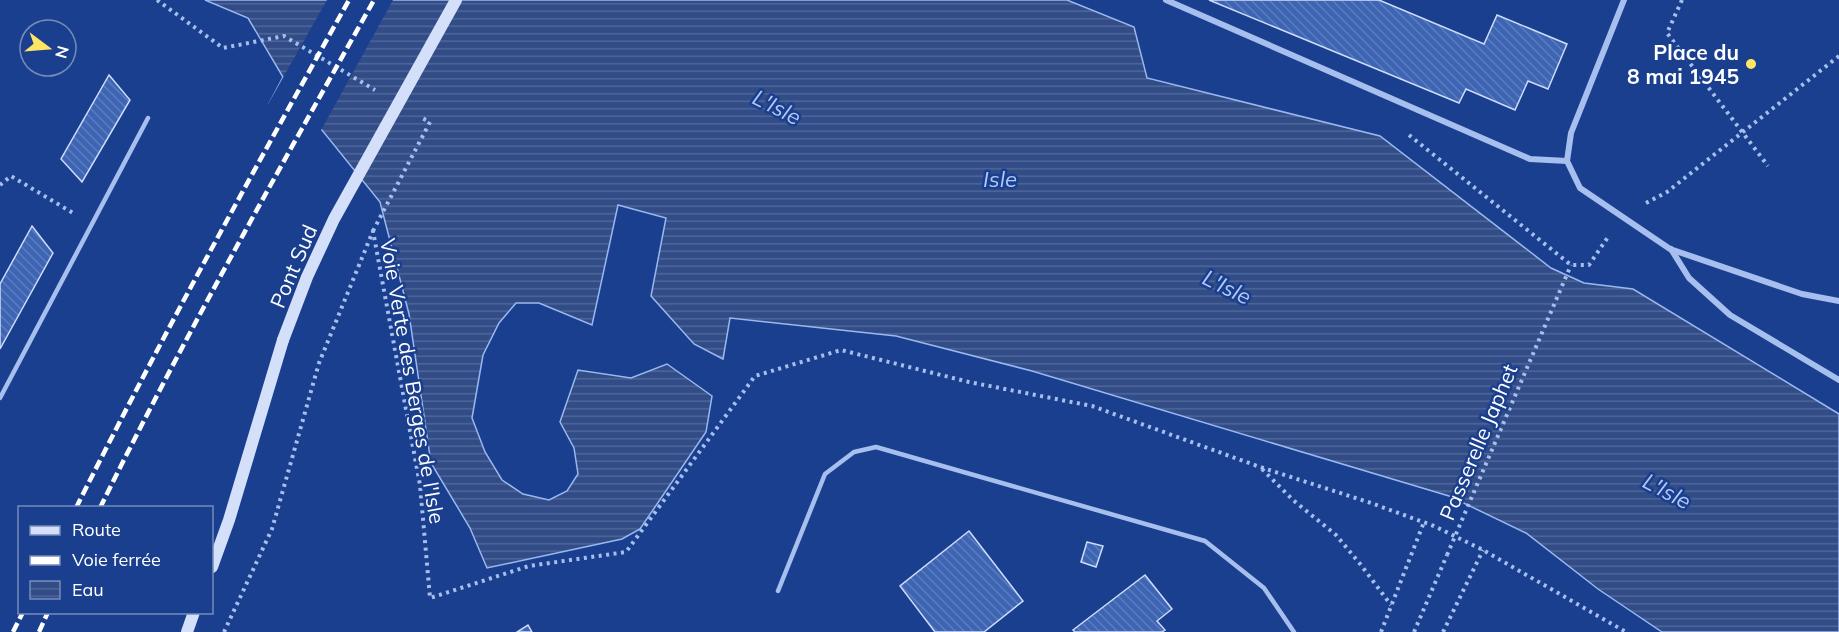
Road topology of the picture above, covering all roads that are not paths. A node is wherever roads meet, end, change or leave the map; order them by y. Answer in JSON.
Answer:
{"nodes":[{"id":1,"x":456,"y":0,"type":"edge"},
{"id":2,"x":1166,"y":0,"type":"edge"},
{"id":3,"x":1624,"y":0,"type":"edge"},
{"id":4,"x":148,"y":118,"type":"dead end"},
{"id":5,"x":1567,"y":161,"type":"junction"},
{"id":6,"x":1670,"y":249,"type":"junction"},
{"id":7,"x":1839,"y":301,"type":"edge"},
{"id":8,"x":1839,"y":380,"type":"edge"},
{"id":9,"x":0,"y":398,"type":"edge"},
{"id":10,"x":213,"y":564,"type":"edge"},
{"id":11,"x":778,"y":591,"type":"dead end"},
{"id":12,"x":193,"y":614,"type":"edge"},
{"id":13,"x":181,"y":632,"type":"edge"},
{"id":14,"x":187,"y":632,"type":"edge"},
{"id":15,"x":1294,"y":632,"type":"edge"}],
"edges":[{"from":1,"to":10,"type":"main road","name":"Pont Sud","bridge":true},
{"from":2,"to":5,"type":"street"},
{"from":3,"to":5,"type":"street"},
{"from":4,"to":9,"type":"lane"},
{"from":5,"to":6,"type":"street"},
{"from":6,"to":7,"type":"street"},
{"from":6,"to":8,"type":"street"},
{"from":11,"to":15,"type":"lane"},
{"from":12,"to":13,"type":"main road"},
{"from":12,"to":14,"type":"main road"}]}
